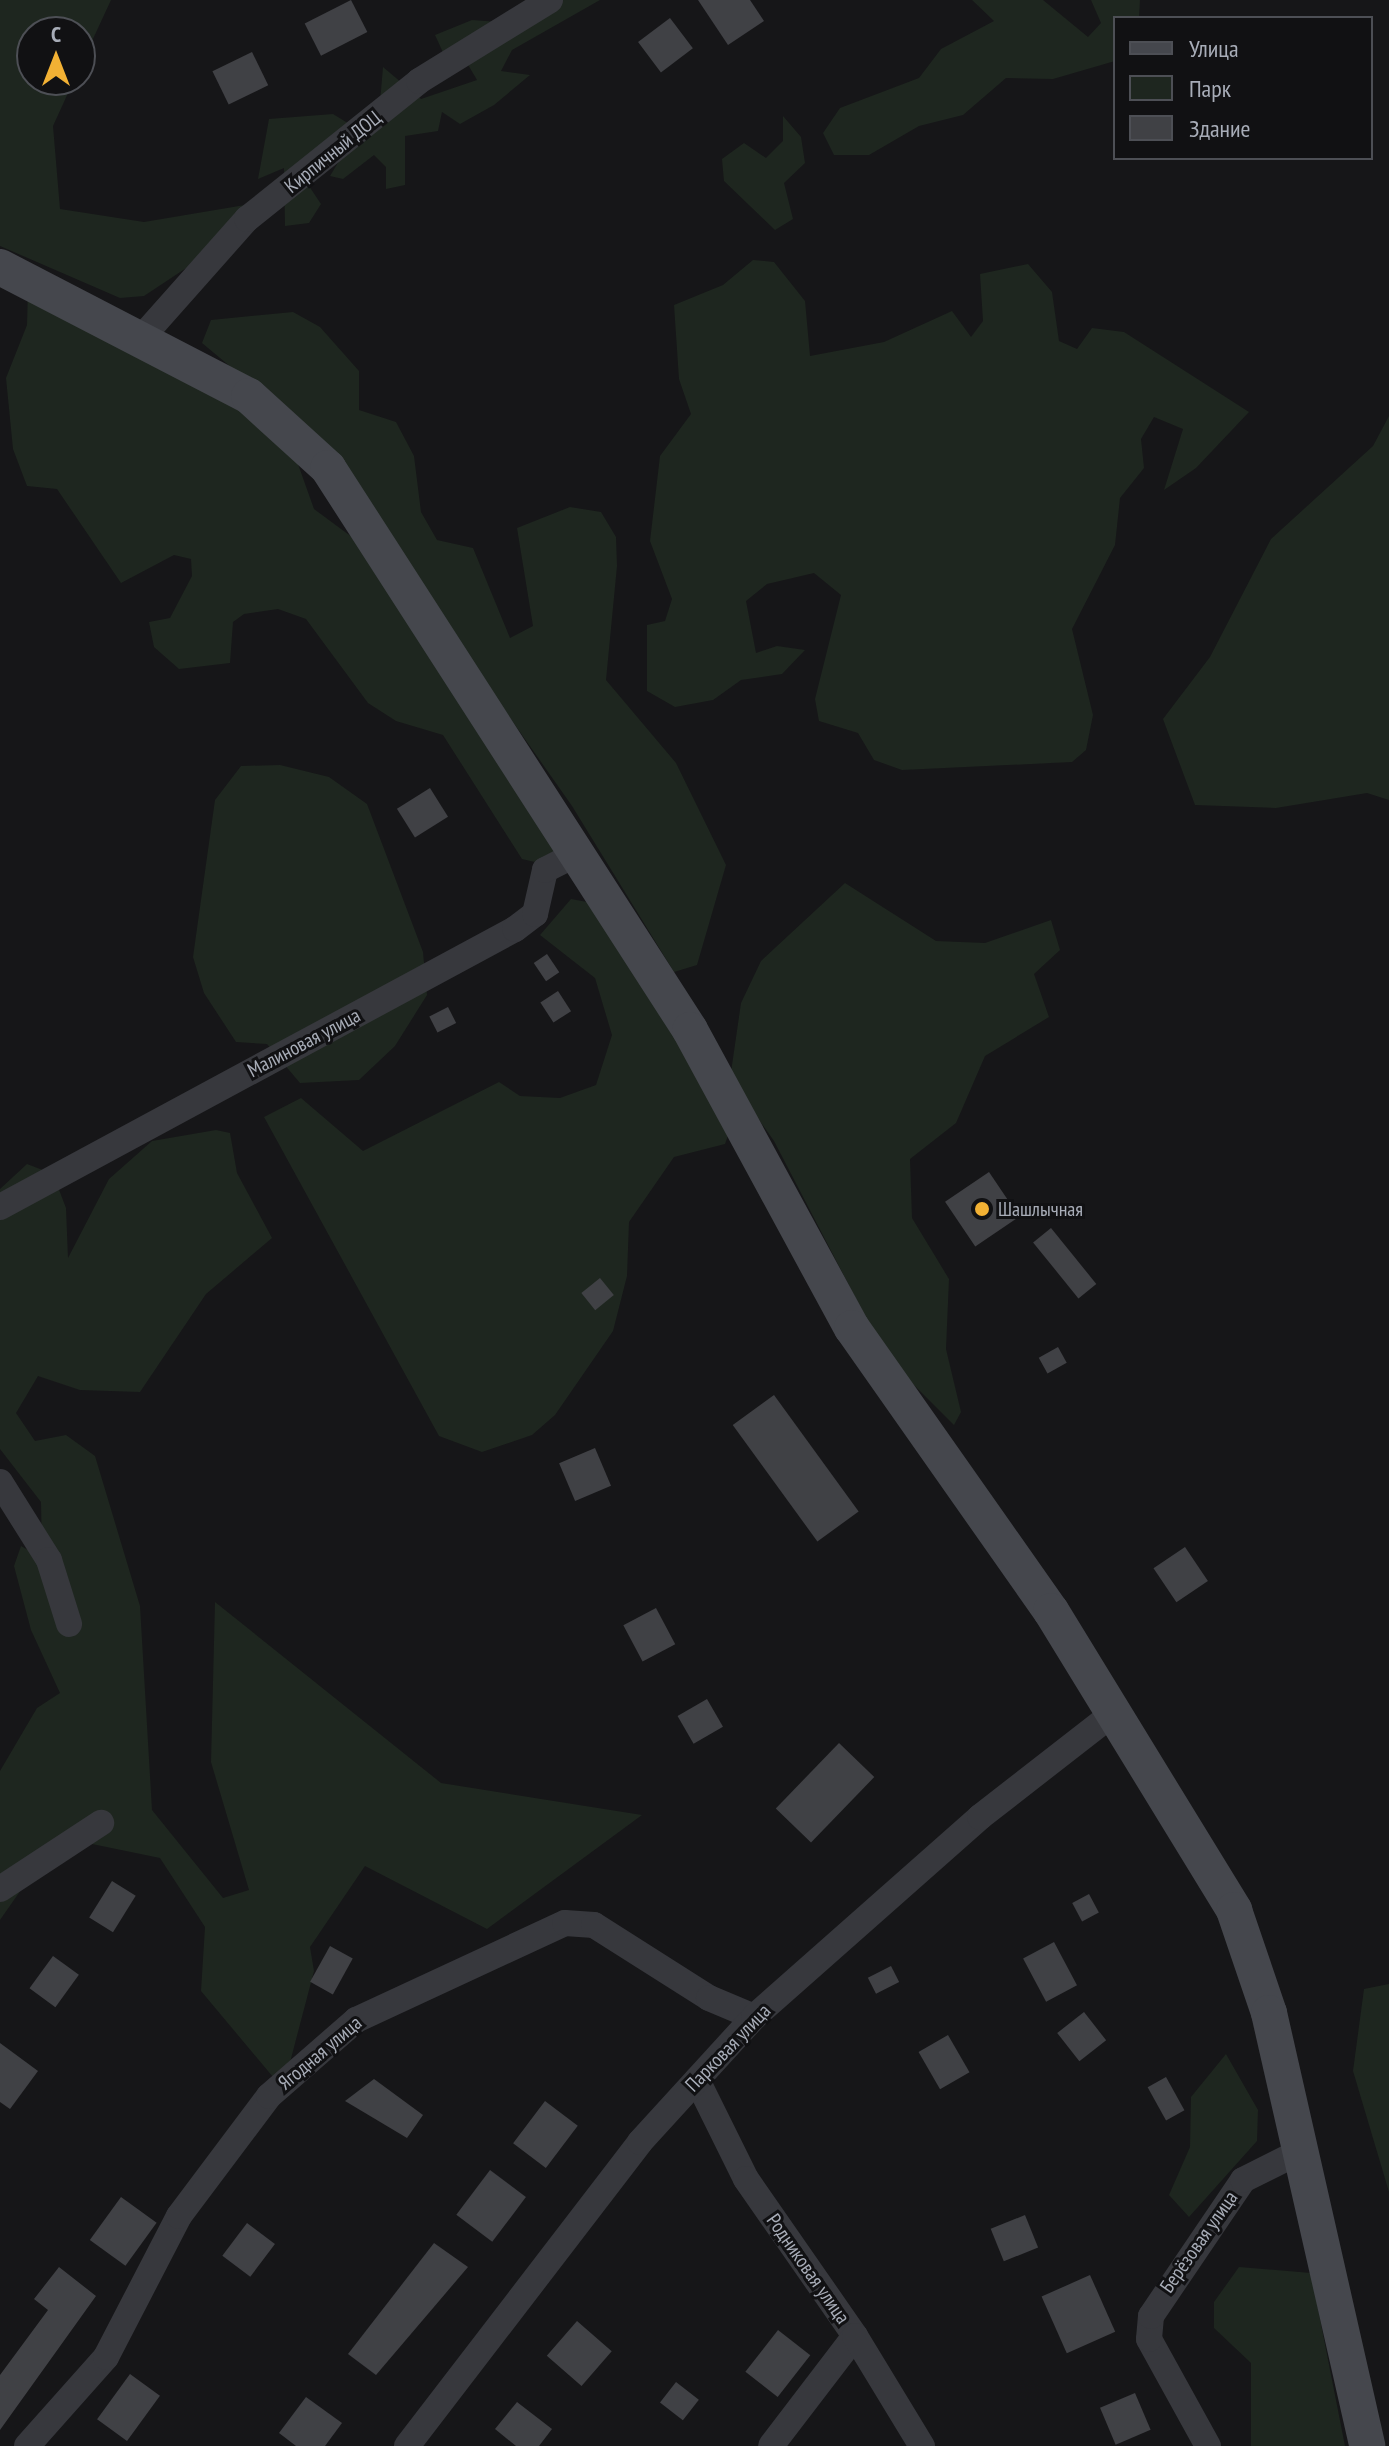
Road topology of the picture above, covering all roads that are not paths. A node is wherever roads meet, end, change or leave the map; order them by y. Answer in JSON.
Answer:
{"nodes":[{"id":1,"x":550,"y":0,"type":"edge"},
{"id":2,"x":2,"y":274,"type":"edge"},
{"id":3,"x":143,"y":336,"type":"junction"},
{"id":4,"x":576,"y":854,"type":"junction"},
{"id":5,"x":0,"y":1207,"type":"edge"},
{"id":6,"x":0,"y":1482,"type":"edge"},
{"id":7,"x":69,"y":1624,"type":"dead end"},
{"id":8,"x":1115,"y":1712,"type":"junction"},
{"id":9,"x":101,"y":1823,"type":"dead end"},
{"id":10,"x":0,"y":1889,"type":"edge"},
{"id":11,"x":754,"y":2017,"type":"junction"},
{"id":12,"x":697,"y":2080,"type":"junction"},
{"id":13,"x":1299,"y":2152,"type":"junction"},
{"id":14,"x":855,"y":2336,"type":"junction"},
{"id":15,"x":27,"y":2446,"type":"edge"},
{"id":16,"x":407,"y":2446,"type":"edge"},
{"id":17,"x":771,"y":2446,"type":"edge"},
{"id":18,"x":922,"y":2446,"type":"edge"},
{"id":19,"x":1208,"y":2446,"type":"edge"},
{"id":20,"x":1367,"y":2446,"type":"edge"}],
"edges":[{"from":1,"to":3,"type":"street","name":"Кирпичный ДОЦ"},
{"from":2,"to":3,"type":"main road"},
{"from":3,"to":4,"type":"main road"},
{"from":4,"to":5,"type":"street","name":"Малиновая улица"},
{"from":4,"to":8,"type":"main road"},
{"from":6,"to":7,"type":"street"},
{"from":8,"to":11,"type":"street","name":"Парковая улица"},
{"from":8,"to":13,"type":"main road"},
{"from":9,"to":10,"type":"street"},
{"from":11,"to":12,"type":"street","name":"Парковая улица"},
{"from":11,"to":15,"type":"street","name":"Ягодная улица"},
{"from":12,"to":14,"type":"street","name":"Родниковая улица"},
{"from":12,"to":16,"type":"street","name":"Парковая улица"},
{"from":13,"to":19,"type":"street","name":"Берёзовая улица"},
{"from":13,"to":20,"type":"main road"},
{"from":14,"to":17,"type":"street","name":"Родниковая улица"},
{"from":14,"to":18,"type":"street"}]}
